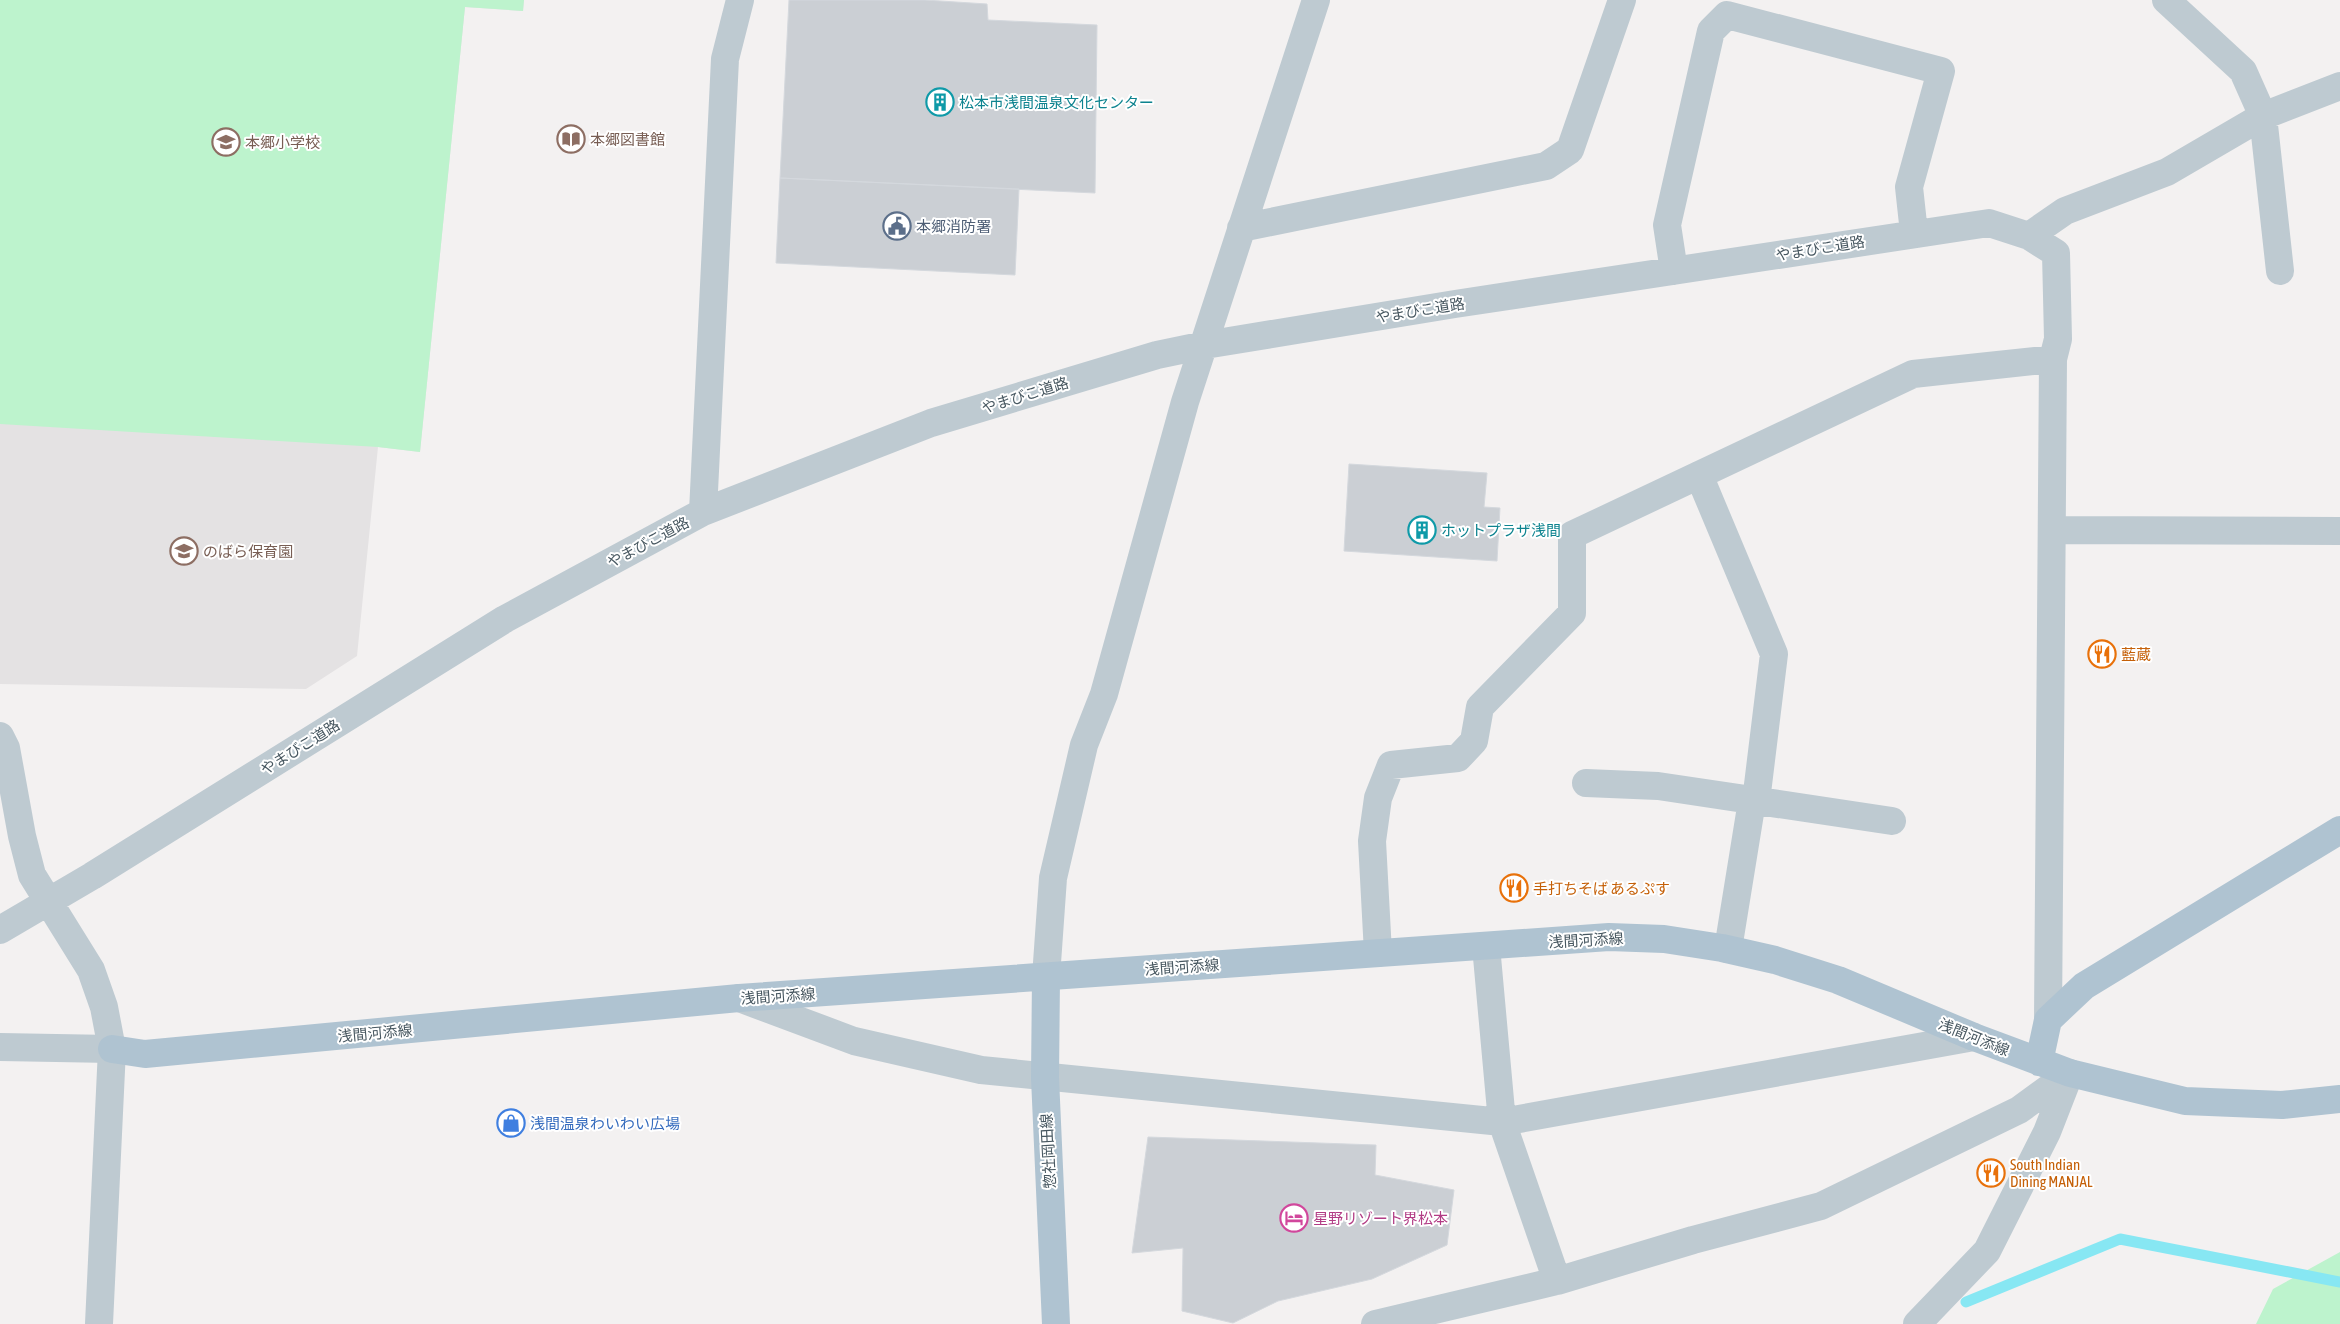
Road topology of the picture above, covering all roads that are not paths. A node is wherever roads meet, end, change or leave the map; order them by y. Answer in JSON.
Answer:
{"nodes":[{"id":1,"x":740,"y":0,"type":"edge"},
{"id":2,"x":1316,"y":0,"type":"edge"},
{"id":3,"x":1622,"y":0,"type":"edge"},
{"id":4,"x":2166,"y":0,"type":"edge"},
{"id":5,"x":2340,"y":86,"type":"edge"},
{"id":6,"x":2263,"y":116,"type":"junction"},
{"id":7,"x":1241,"y":228,"type":"junction"},
{"id":8,"x":1914,"y":233,"type":"junction"},
{"id":9,"x":2030,"y":236,"type":"junction"},
{"id":10,"x":1674,"y":271,"type":"junction"},
{"id":11,"x":2280,"y":271,"type":"dead end"},
{"id":12,"x":1205,"y":345,"type":"junction"},
{"id":13,"x":2053,"y":359,"type":"junction"},
{"id":14,"x":1699,"y":475,"type":"junction"},
{"id":15,"x":703,"y":512,"type":"junction"},
{"id":16,"x":2052,"y":530,"type":"junction"},
{"id":17,"x":2340,"y":531,"type":"edge"},
{"id":18,"x":0,"y":736,"type":"edge"},
{"id":19,"x":1586,"y":783,"type":"dead end"},
{"id":20,"x":1754,"y":801,"type":"junction"},
{"id":21,"x":1892,"y":821,"type":"dead end"},
{"id":22,"x":2340,"y":830,"type":"edge"},
{"id":23,"x":48,"y":901,"type":"junction"},
{"id":24,"x":0,"y":930,"type":"edge"},
{"id":25,"x":1486,"y":946,"type":"junction"},
{"id":26,"x":1728,"y":949,"type":"junction"},
{"id":27,"x":1378,"y":953,"type":"junction"},
{"id":28,"x":1046,"y":977,"type":"junction"},
{"id":29,"x":739,"y":998,"type":"junction"},
{"id":30,"x":2048,"y":1020,"type":"junction"},
{"id":31,"x":1974,"y":1037,"type":"junction"},
{"id":32,"x":0,"y":1047,"type":"edge"},
{"id":33,"x":112,"y":1049,"type":"junction"},
{"id":34,"x":2039,"y":1062,"type":"junction"},
{"id":35,"x":2070,"y":1073,"type":"junction"},
{"id":36,"x":1045,"y":1078,"type":"junction"},
{"id":37,"x":2340,"y":1099,"type":"edge"},
{"id":38,"x":1502,"y":1122,"type":"junction"},
{"id":39,"x":1557,"y":1281,"type":"junction"},
{"id":40,"x":99,"y":1324,"type":"edge"},
{"id":41,"x":1056,"y":1324,"type":"edge"},
{"id":42,"x":1375,"y":1324,"type":"edge"},
{"id":43,"x":1917,"y":1324,"type":"edge"}],
"edges":[{"from":1,"to":15,"type":"street"},
{"from":2,"to":7,"type":"street"},
{"from":3,"to":7,"type":"street"},
{"from":4,"to":6,"type":"street"},
{"from":5,"to":6,"type":"street"},
{"from":6,"to":9,"type":"street"},
{"from":6,"to":11,"type":"street"},
{"from":7,"to":12,"type":"street"},
{"from":8,"to":9,"type":"street","name":"やまびこ道路"},
{"from":8,"to":10,"type":"street","name":"やまびこ道路"},
{"from":8,"to":10,"type":"street"},
{"from":9,"to":13,"type":"street","name":"やまびこ道路"},
{"from":10,"to":12,"type":"street","name":"やまびこ道路"},
{"from":12,"to":15,"type":"street","name":"やまびこ道路"},
{"from":12,"to":28,"type":"street"},
{"from":13,"to":14,"type":"street"},
{"from":13,"to":16,"type":"street"},
{"from":14,"to":20,"type":"street"},
{"from":14,"to":27,"type":"street"},
{"from":15,"to":23,"type":"street","name":"やまびこ道路"},
{"from":16,"to":17,"type":"street"},
{"from":16,"to":30,"type":"street"},
{"from":18,"to":23,"type":"street"},
{"from":19,"to":20,"type":"street"},
{"from":20,"to":21,"type":"street"},
{"from":20,"to":26,"type":"street"},
{"from":22,"to":30,"type":"main road"},
{"from":23,"to":24,"type":"street","name":"やまびこ道路"},
{"from":23,"to":33,"type":"street"},
{"from":25,"to":26,"type":"main road","name":"浅間河添線"},
{"from":25,"to":27,"type":"main road","name":"浅間河添線"},
{"from":25,"to":38,"type":"street"},
{"from":26,"to":31,"type":"main road","name":"浅間河添線"},
{"from":27,"to":28,"type":"main road","name":"浅間河添線"},
{"from":28,"to":29,"type":"main road","name":"浅間河添線"},
{"from":28,"to":36,"type":"main road","name":"惣社岡田線"},
{"from":29,"to":33,"type":"main road","name":"浅間河添線"},
{"from":29,"to":36,"type":"street"},
{"from":30,"to":34,"type":"main road"},
{"from":31,"to":34,"type":"main road","name":"浅間河添線"},
{"from":31,"to":38,"type":"street"},
{"from":32,"to":33,"type":"street","name":"浅間河添線"},
{"from":33,"to":40,"type":"street"},
{"from":34,"to":35,"type":"main road","name":"浅間河添線"},
{"from":35,"to":37,"type":"main road","name":"浅間河添線"},
{"from":35,"to":39,"type":"street"},
{"from":35,"to":43,"type":"street"},
{"from":36,"to":38,"type":"street"},
{"from":36,"to":41,"type":"main road","name":"惣社岡田線"},
{"from":38,"to":39,"type":"street"},
{"from":39,"to":42,"type":"street"}]}
